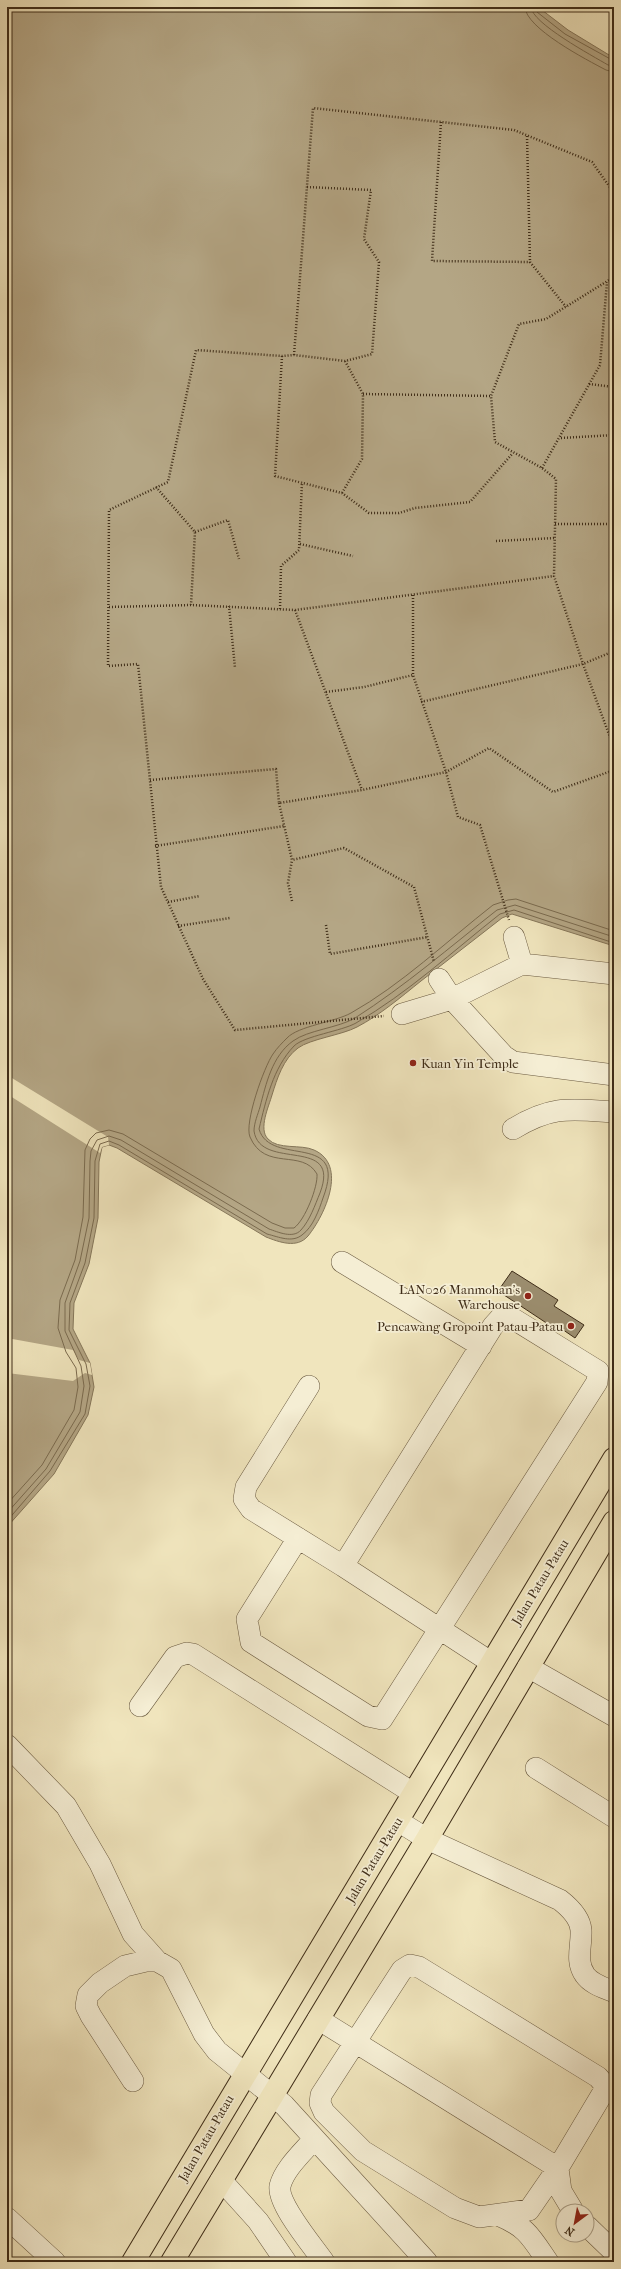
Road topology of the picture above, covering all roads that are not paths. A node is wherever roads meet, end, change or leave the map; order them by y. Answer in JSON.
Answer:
{"nodes":[{"id":1,"x":514,"y":937,"type":"road end"},
{"id":2,"x":522,"y":964,"type":"junction"},
{"id":3,"x":614,"y":974,"type":"edge"},
{"id":4,"x":439,"y":979,"type":"road end"},
{"id":5,"x":452,"y":999,"type":"junction"},
{"id":6,"x":402,"y":1014,"type":"road end"},
{"id":7,"x":614,"y":1075,"type":"edge"},
{"id":8,"x":614,"y":1112,"type":"edge"},
{"id":9,"x":514,"y":1129,"type":"dead end"},
{"id":10,"x":342,"y":1262,"type":"dead end"},
{"id":11,"x":481,"y":1346,"type":"junction"},
{"id":12,"x":309,"y":1386,"type":"dead end"},
{"id":13,"x":614,"y":1459,"type":"edge"},
{"id":14,"x":614,"y":1522,"type":"edge"},
{"id":15,"x":298,"y":1538,"type":"junction"},
{"id":16,"x":343,"y":1566,"type":"junction"},
{"id":17,"x":440,"y":1629,"type":"junction"},
{"id":18,"x":492,"y":1663,"type":"junction"},
{"id":19,"x":528,"y":1667,"type":"junction"},
{"id":20,"x":140,"y":1706,"type":"dead end"},
{"id":21,"x":614,"y":1716,"type":"edge"},
{"id":22,"x":7,"y":1745,"type":"edge"},
{"id":23,"x":536,"y":1768,"type":"dead end"},
{"id":24,"x":413,"y":1794,"type":"junction"},
{"id":25,"x":614,"y":1816,"type":"edge"},
{"id":26,"x":398,"y":1821,"type":"junction"},
{"id":27,"x":427,"y":1839,"type":"junction"},
{"id":28,"x":157,"y":1961,"type":"junction"},
{"id":29,"x":614,"y":1992,"type":"edge"},
{"id":30,"x":318,"y":2020,"type":"junction"},
{"id":31,"x":355,"y":2042,"type":"junction"},
{"id":32,"x":244,"y":2073,"type":"junction"},
{"id":33,"x":133,"y":2081,"type":"dead end"},
{"id":34,"x":272,"y":2095,"type":"junction"},
{"id":35,"x":314,"y":2139,"type":"junction"},
{"id":36,"x":558,"y":2168,"type":"junction"},
{"id":37,"x":221,"y":2180,"type":"junction"},
{"id":38,"x":568,"y":2203,"type":"edge"},
{"id":39,"x":498,"y":2215,"type":"junction"},
{"id":40,"x":7,"y":2218,"type":"edge"},
{"id":41,"x":595,"y":2234,"type":"edge"},
{"id":42,"x":614,"y":2252,"type":"edge"},
{"id":43,"x":55,"y":2262,"type":"edge"},
{"id":44,"x":133,"y":2262,"type":"edge"},
{"id":45,"x":172,"y":2262,"type":"edge"},
{"id":46,"x":286,"y":2262,"type":"edge"},
{"id":47,"x":324,"y":2262,"type":"edge"},
{"id":48,"x":427,"y":2262,"type":"edge"},
{"id":49,"x":548,"y":2262,"type":"edge"}],
"edges":[{"from":1,"to":2,"type":"street"},
{"from":2,"to":3,"type":"street"},
{"from":2,"to":5,"type":"street"},
{"from":4,"to":5,"type":"street"},
{"from":5,"to":6,"type":"street"},
{"from":5,"to":7,"type":"street"},
{"from":8,"to":9,"type":"street"},
{"from":10,"to":11,"type":"street"},
{"from":11,"to":16,"type":"street"},
{"from":11,"to":17,"type":"street"},
{"from":12,"to":15,"type":"street"},
{"from":13,"to":18,"type":"main road","name":"Jalan Patau-Patau"},
{"from":14,"to":19,"type":"main road"},
{"from":15,"to":16,"type":"street"},
{"from":15,"to":17,"type":"street"},
{"from":16,"to":17,"type":"street"},
{"from":17,"to":18,"type":"street"},
{"from":18,"to":24,"type":"main road","name":"Jalan Patau-Patau"},
{"from":19,"to":21,"type":"street"},
{"from":19,"to":27,"type":"main road"},
{"from":20,"to":24,"type":"street"},
{"from":22,"to":28,"type":"street"},
{"from":23,"to":25,"type":"street"},
{"from":24,"to":26,"type":"main road","name":"Jalan Patau-Patau"},
{"from":26,"to":27,"type":"street"},
{"from":26,"to":32,"type":"main road","name":"Jalan Patau-Patau"},
{"from":27,"to":29,"type":"street"},
{"from":27,"to":30,"type":"main road"},
{"from":28,"to":32,"type":"street"},
{"from":28,"to":33,"type":"street"},
{"from":30,"to":31,"type":"street"},
{"from":30,"to":34,"type":"main road"},
{"from":31,"to":36,"type":"street"},
{"from":31,"to":36,"type":"street"},
{"from":31,"to":39,"type":"street"},
{"from":32,"to":34,"type":"street"},
{"from":32,"to":44,"type":"main road","name":"Jalan Patau-Patau"},
{"from":34,"to":35,"type":"street"},
{"from":34,"to":37,"type":"main road"},
{"from":35,"to":47,"type":"street"},
{"from":35,"to":48,"type":"street"},
{"from":36,"to":38,"type":"street"},
{"from":36,"to":39,"type":"street"},
{"from":37,"to":45,"type":"main road"},
{"from":37,"to":46,"type":"street"},
{"from":39,"to":49,"type":"street"},
{"from":40,"to":43,"type":"street"},
{"from":41,"to":42,"type":"street"}]}
